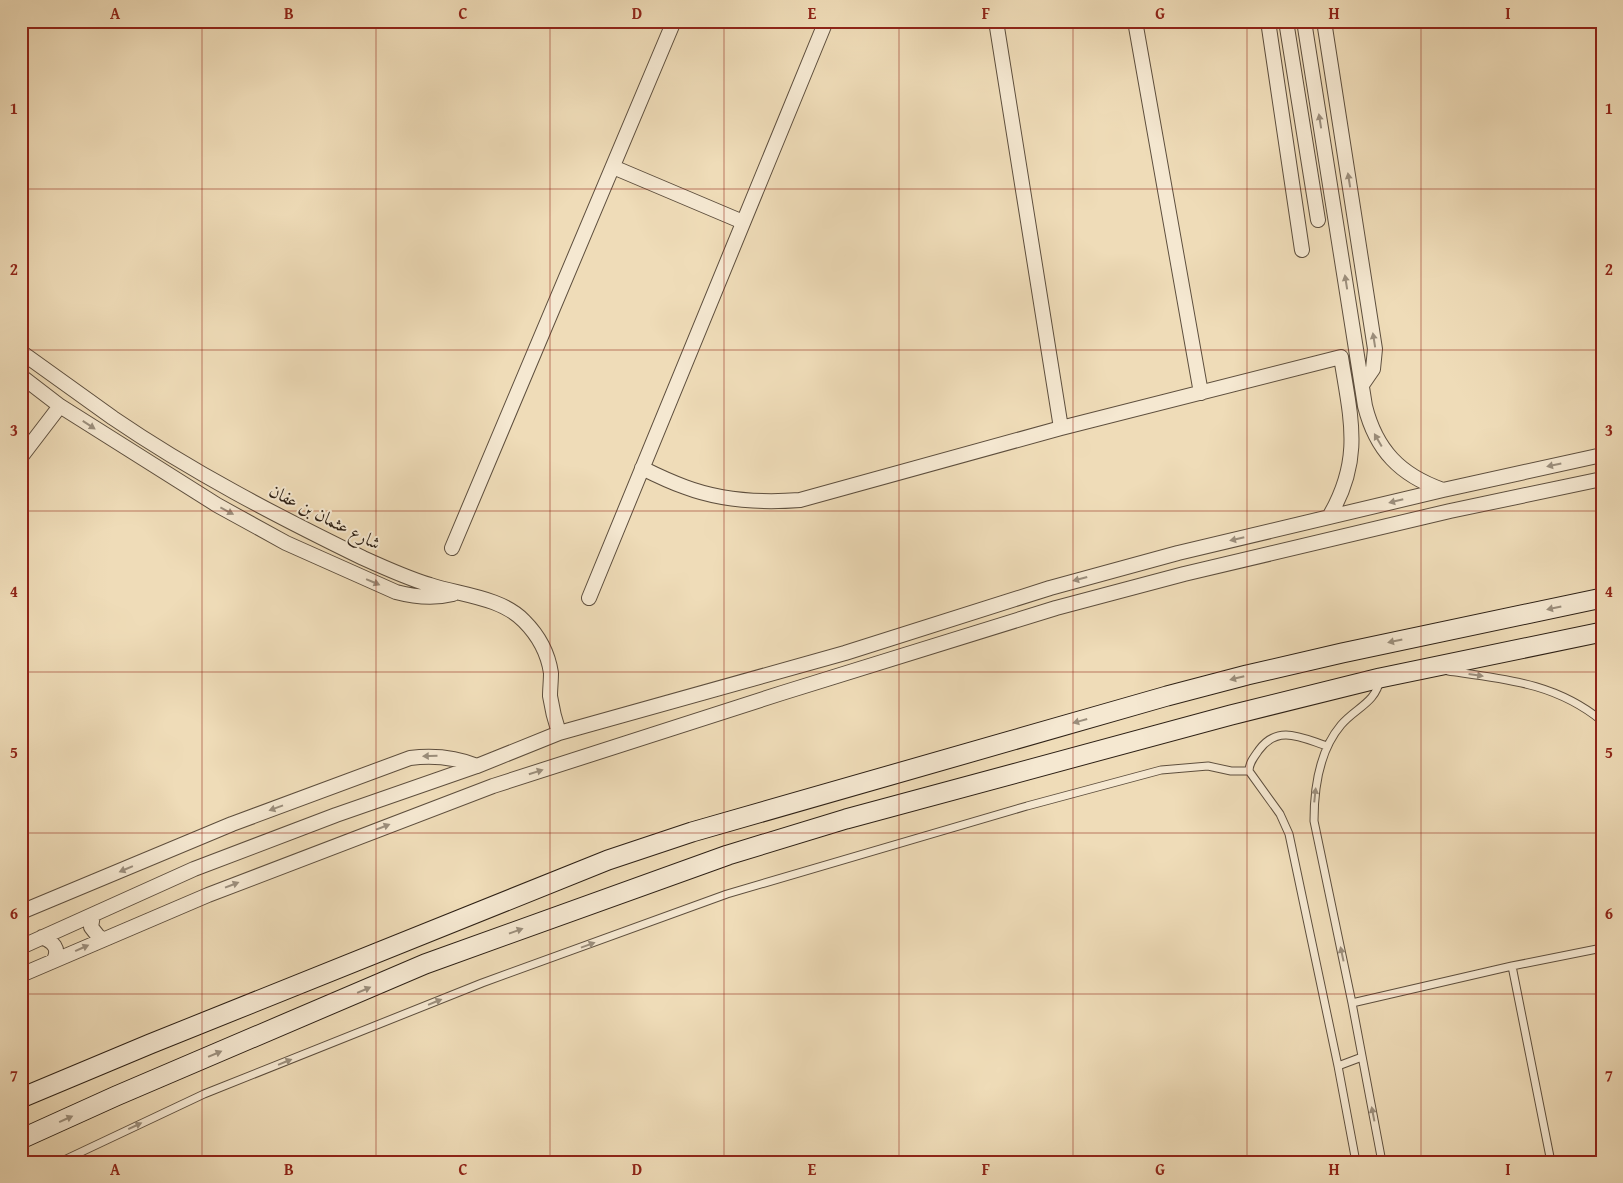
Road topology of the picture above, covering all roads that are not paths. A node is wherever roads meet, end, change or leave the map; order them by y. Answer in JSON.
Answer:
{"nodes":[{"id":1,"x":674,"y":21,"type":"edge"},
{"id":2,"x":826,"y":21,"type":"edge"},
{"id":3,"x":996,"y":21,"type":"edge"},
{"id":4,"x":1135,"y":21,"type":"edge"},
{"id":5,"x":1268,"y":21,"type":"edge"},
{"id":6,"x":1286,"y":21,"type":"edge"},
{"id":7,"x":1304,"y":21,"type":"edge"},
{"id":8,"x":1324,"y":21,"type":"edge"},
{"id":9,"x":612,"y":166,"type":"junction"},
{"id":10,"x":1318,"y":220,"type":"dead end"},
{"id":11,"x":744,"y":222,"type":"junction"},
{"id":12,"x":1302,"y":250,"type":"dead end"},
{"id":13,"x":21,"y":352,"type":"edge"},
{"id":14,"x":21,"y":376,"type":"edge"},
{"id":15,"x":1362,"y":386,"type":"junction"},
{"id":16,"x":1201,"y":393,"type":"junction"},
{"id":17,"x":60,"y":406,"type":"junction"},
{"id":18,"x":1061,"y":428,"type":"junction"},
{"id":19,"x":1602,"y":456,"type":"edge"},
{"id":20,"x":21,"y":457,"type":"edge"},
{"id":21,"x":642,"y":468,"type":"junction"},
{"id":22,"x":1602,"y":479,"type":"edge"},
{"id":23,"x":1443,"y":490,"type":"junction"},
{"id":24,"x":1329,"y":517,"type":"junction"},
{"id":25,"x":452,"y":548,"type":"dead end"},
{"id":26,"x":457,"y":594,"type":"junction"},
{"id":27,"x":589,"y":598,"type":"dead end"},
{"id":28,"x":1602,"y":598,"type":"edge"},
{"id":29,"x":1602,"y":632,"type":"edge"},
{"id":30,"x":1428,"y":668,"type":"junction"},
{"id":31,"x":1380,"y":678,"type":"junction"},
{"id":32,"x":1602,"y":721,"type":"edge"},
{"id":33,"x":559,"y":733,"type":"junction"},
{"id":34,"x":1327,"y":746,"type":"junction"},
{"id":35,"x":477,"y":766,"type":"junction"},
{"id":36,"x":1249,"y":772,"type":"junction"},
{"id":37,"x":21,"y":912,"type":"edge"},
{"id":38,"x":93,"y":915,"type":"junction"},
{"id":39,"x":42,"y":937,"type":"junction"},
{"id":40,"x":103,"y":939,"type":"junction"},
{"id":41,"x":21,"y":947,"type":"edge"},
{"id":42,"x":1602,"y":948,"type":"edge"},
{"id":43,"x":54,"y":960,"type":"junction"},
{"id":44,"x":1512,"y":966,"type":"junction"},
{"id":45,"x":21,"y":975,"type":"edge"},
{"id":46,"x":1352,"y":1004,"type":"junction"},
{"id":47,"x":1362,"y":1057,"type":"junction"},
{"id":48,"x":1338,"y":1066,"type":"junction"},
{"id":49,"x":21,"y":1098,"type":"edge"},
{"id":50,"x":21,"y":1138,"type":"edge"},
{"id":51,"x":60,"y":1162,"type":"edge"},
{"id":52,"x":1356,"y":1162,"type":"edge"},
{"id":53,"x":1382,"y":1162,"type":"edge"},
{"id":54,"x":1551,"y":1162,"type":"edge"}],
"edges":[{"from":1,"to":9,"type":"street"},
{"from":2,"to":11,"type":"street"},
{"from":3,"to":18,"type":"street"},
{"from":4,"to":16,"type":"street"},
{"from":5,"to":12,"type":"street"},
{"from":6,"to":10,"type":"street"},
{"from":15,"to":7,"type":"street","one_way":true},
{"from":15,"to":8,"type":"street","one_way":true},
{"from":9,"to":11,"type":"street"},
{"from":9,"to":25,"type":"street"},
{"from":11,"to":21,"type":"street"},
{"from":13,"to":26,"type":"street","name":"شارع عثمان بن عفان"},
{"from":14,"to":17,"type":"street"},
{"from":23,"to":15,"type":"street","one_way":true},
{"from":16,"to":18,"type":"street"},
{"from":16,"to":24,"type":"street"},
{"from":17,"to":20,"type":"street"},
{"from":17,"to":26,"type":"street","one_way":true},
{"from":18,"to":21,"type":"street"},
{"from":19,"to":23,"type":"street","one_way":true},
{"from":21,"to":27,"type":"street"},
{"from":40,"to":22,"type":"street","one_way":true},
{"from":23,"to":24,"type":"street","one_way":true},
{"from":24,"to":33,"type":"street","one_way":true},
{"from":26,"to":33,"type":"street","name":"شارع عثمان بن عفان"},
{"from":28,"to":49,"type":"street","one_way":true},
{"from":29,"to":30,"type":"street"},
{"from":30,"to":31,"type":"street"},
{"from":30,"to":32,"type":"lane","one_way":true},
{"from":31,"to":34,"type":"lane"},
{"from":50,"to":31,"type":"street","one_way":true},
{"from":33,"to":35,"type":"street"},
{"from":34,"to":36,"type":"lane"},
{"from":46,"to":34,"type":"lane","one_way":true},
{"from":35,"to":37,"type":"street","one_way":true},
{"from":35,"to":38,"type":"street"},
{"from":36,"to":48,"type":"lane"},
{"from":51,"to":36,"type":"lane","one_way":true},
{"from":38,"to":39,"type":"street"},
{"from":38,"to":40,"type":"street"},
{"from":39,"to":41,"type":"street"},
{"from":39,"to":43,"type":"street"},
{"from":43,"to":40,"type":"street","one_way":true},
{"from":42,"to":44,"type":"lane"},
{"from":43,"to":45,"type":"street"},
{"from":44,"to":46,"type":"lane"},
{"from":44,"to":54,"type":"lane"},
{"from":46,"to":47,"type":"lane"},
{"from":47,"to":48,"type":"lane"},
{"from":53,"to":47,"type":"lane","one_way":true},
{"from":48,"to":52,"type":"lane"}]}
